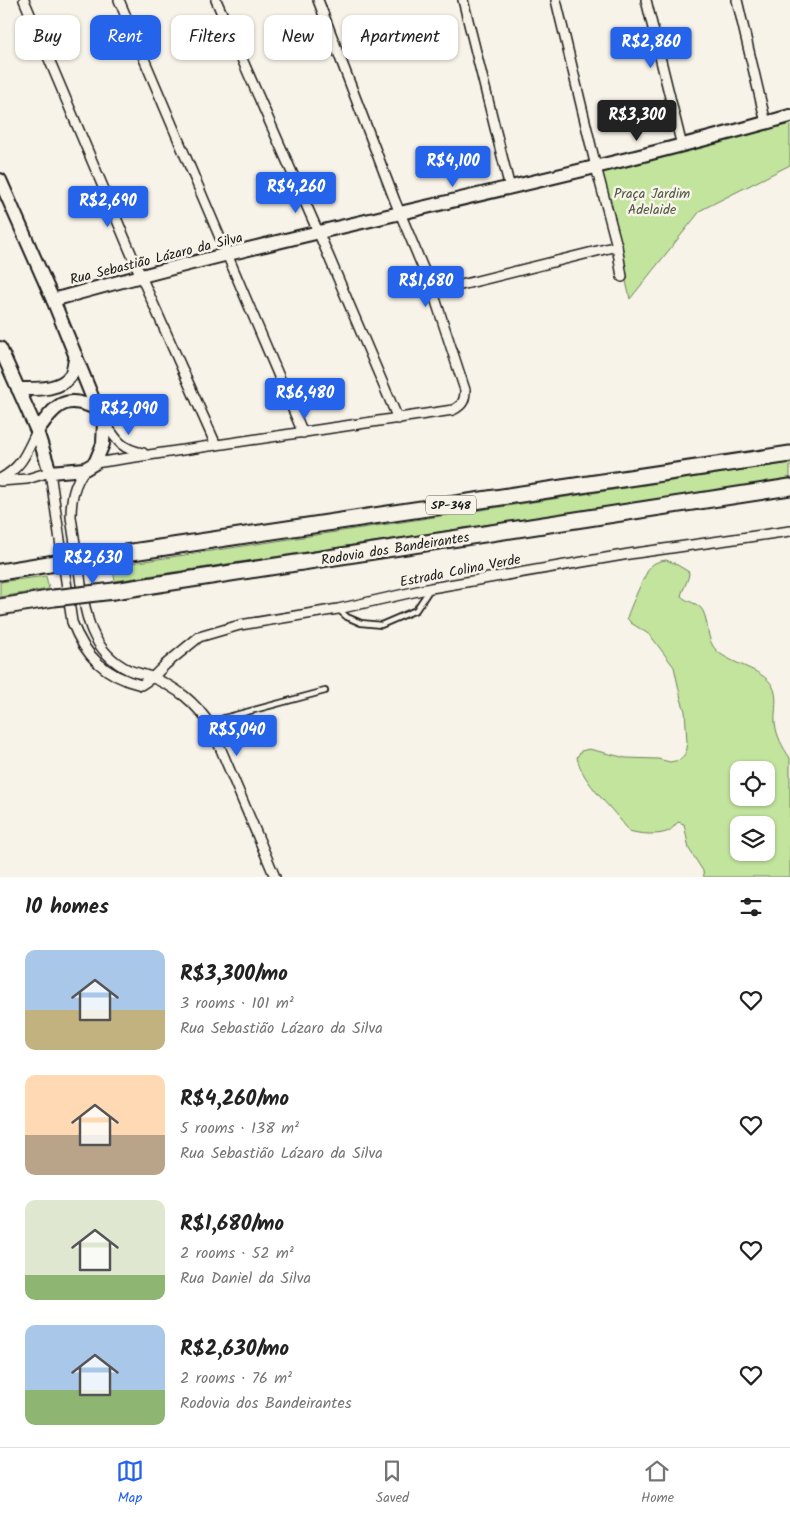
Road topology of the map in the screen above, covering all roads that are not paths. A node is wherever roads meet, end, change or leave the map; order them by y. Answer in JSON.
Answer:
{"nodes":[{"id":1,"x":24,"y":0,"type":"edge"},
{"id":2,"x":119,"y":0,"type":"edge"},
{"id":3,"x":216,"y":0,"type":"edge"},
{"id":4,"x":318,"y":0,"type":"edge"},
{"id":5,"x":463,"y":0,"type":"edge"},
{"id":6,"x":556,"y":0,"type":"edge"},
{"id":7,"x":646,"y":0,"type":"edge"},
{"id":8,"x":737,"y":0,"type":"edge"},
{"id":9,"x":790,"y":116,"type":"edge"},
{"id":10,"x":766,"y":123,"type":"junction"},
{"id":11,"x":682,"y":146,"type":"junction"},
{"id":12,"x":596,"y":167,"type":"junction"},
{"id":13,"x":0,"y":180,"type":"edge"},
{"id":14,"x":510,"y":188,"type":"junction"},
{"id":15,"x":402,"y":214,"type":"junction"},
{"id":16,"x":318,"y":233,"type":"junction"},
{"id":17,"x":617,"y":246,"type":"junction"},
{"id":18,"x":227,"y":254,"type":"junction"},
{"id":19,"x":142,"y":275,"type":"junction"},
{"id":20,"x":622,"y":277,"type":"dead end"},
{"id":21,"x":433,"y":292,"type":"junction"},
{"id":22,"x":53,"y":300,"type":"junction"},
{"id":23,"x":0,"y":348,"type":"edge"},
{"id":24,"x":76,"y":356,"type":"junction"},
{"id":25,"x":4,"y":360,"type":"edge"},
{"id":26,"x":18,"y":389,"type":"junction"},
{"id":27,"x":97,"y":409,"type":"junction"},
{"id":28,"x":398,"y":419,"type":"junction"},
{"id":29,"x":104,"y":421,"type":"junction"},
{"id":30,"x":37,"y":430,"type":"junction"},
{"id":31,"x":303,"y":433,"type":"junction"},
{"id":32,"x":216,"y":445,"type":"junction"},
{"id":33,"x":153,"y":454,"type":"junction"},
{"id":34,"x":790,"y":454,"type":"edge"},
{"id":35,"x":90,"y":466,"type":"junction"},
{"id":36,"x":50,"y":472,"type":"junction"},
{"id":37,"x":0,"y":480,"type":"edge"},
{"id":38,"x":790,"y":487,"type":"edge"},
{"id":39,"x":790,"y":531,"type":"edge"},
{"id":40,"x":0,"y":572,"type":"edge"},
{"id":41,"x":431,"y":588,"type":"junction"},
{"id":42,"x":0,"y":607,"type":"edge"},
{"id":43,"x":338,"y":609,"type":"junction"},
{"id":44,"x":152,"y":678,"type":"junction"},
{"id":45,"x":325,"y":691,"type":"dead end"},
{"id":46,"x":211,"y":726,"type":"junction"},
{"id":47,"x":275,"y":877,"type":"edge"}],
"edges":[{"from":1,"to":19,"type":"street"},
{"from":2,"to":18,"type":"street"},
{"from":3,"to":16,"type":"street"},
{"from":4,"to":15,"type":"street"},
{"from":5,"to":14,"type":"street"},
{"from":6,"to":12,"type":"street"},
{"from":7,"to":11,"type":"street"},
{"from":8,"to":10,"type":"street"},
{"from":9,"to":10,"type":"street","name":"Rua Sebastião Lázaro da Silva"},
{"from":10,"to":11,"type":"street","name":"Rua Sebastião Lázaro da Silva"},
{"from":11,"to":12,"type":"street","name":"Rua Sebastião Lázaro da Silva"},
{"from":12,"to":14,"type":"street","name":"Rua Sebastião Lázaro da Silva"},
{"from":12,"to":17,"type":"street"},
{"from":13,"to":22,"type":"street"},
{"from":14,"to":15,"type":"street","name":"Rua Sebastião Lázaro da Silva"},
{"from":15,"to":16,"type":"street","name":"Rua Sebastião Lázaro da Silva"},
{"from":15,"to":21,"type":"street"},
{"from":16,"to":18,"type":"street","name":"Rua Sebastião Lázaro da Silva"},
{"from":16,"to":28,"type":"street"},
{"from":17,"to":20,"type":"street"},
{"from":17,"to":21,"type":"street"},
{"from":18,"to":19,"type":"street","name":"Rua Sebastião Lázaro da Silva"},
{"from":18,"to":31,"type":"street"},
{"from":19,"to":22,"type":"street","name":"Rua Sebastião Lázaro da Silva"},
{"from":19,"to":32,"type":"street"},
{"from":21,"to":28,"type":"street"},
{"from":22,"to":24,"type":"street"},
{"from":23,"to":25,"type":"street"},
{"from":24,"to":26,"type":"street"},
{"from":24,"to":27,"type":"street"},
{"from":25,"to":26,"type":"street"},
{"from":26,"to":30,"type":"street"},
{"from":27,"to":29,"type":"street"},
{"from":27,"to":30,"type":"street"},
{"from":28,"to":31,"type":"street"},
{"from":29,"to":33,"type":"street"},
{"from":29,"to":35,"type":"street"},
{"from":30,"to":36,"type":"street"},
{"from":30,"to":37,"type":"street"},
{"from":31,"to":32,"type":"street"},
{"from":32,"to":33,"type":"street"},
{"from":33,"to":35,"type":"street"},
{"from":34,"to":40,"type":"highway","number":"SP-348","bridge":true},
{"from":35,"to":36,"type":"street"},
{"from":35,"to":44,"type":"street"},
{"from":36,"to":37,"type":"street"},
{"from":36,"to":44,"type":"street"},
{"from":38,"to":42,"type":"highway","name":"Rodovia dos Bandeirantes","number":"SP-348","bridge":true},
{"from":39,"to":41,"type":"street","name":"Estrada Colina Verde"},
{"from":41,"to":43,"type":"street","name":"Estrada Colina Verde"},
{"from":41,"to":43,"type":"lane"},
{"from":43,"to":44,"type":"street","name":"Estrada Colina Verde"},
{"from":44,"to":46,"type":"street"},
{"from":45,"to":46,"type":"lane"},
{"from":46,"to":47,"type":"street"}]}
